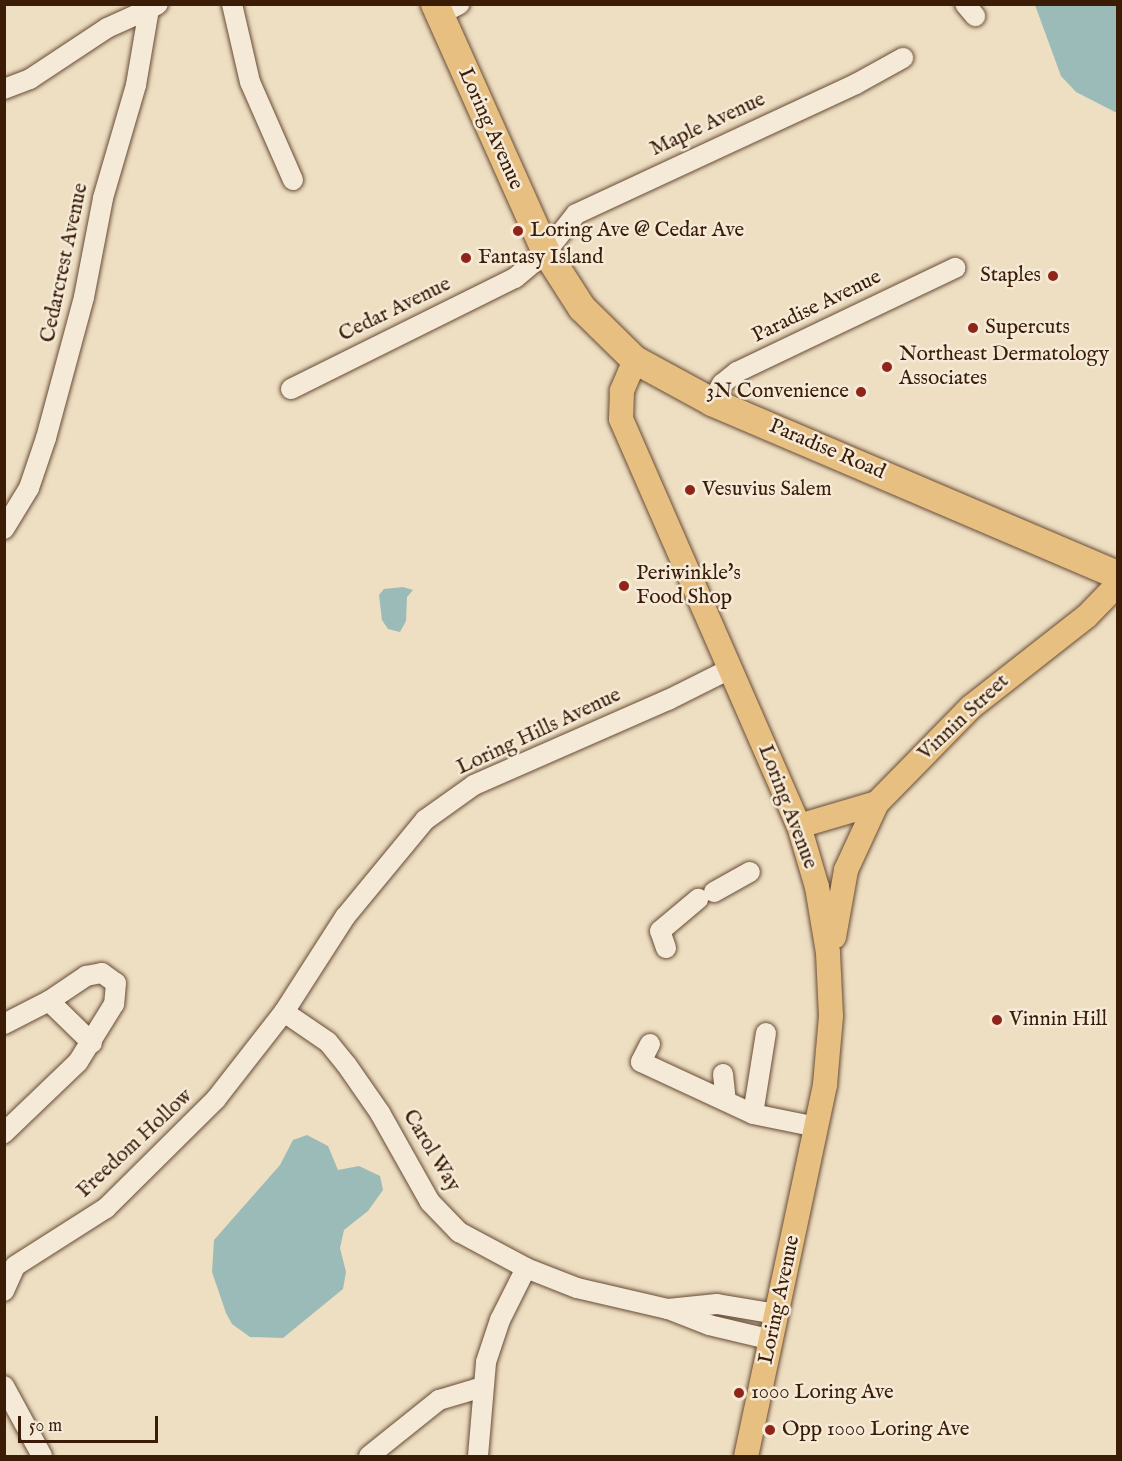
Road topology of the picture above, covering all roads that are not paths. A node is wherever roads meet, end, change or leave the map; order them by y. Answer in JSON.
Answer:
{"nodes":[{"id":1,"x":232,"y":4,"type":"edge"},
{"id":2,"x":153,"y":7,"type":"edge"},
{"id":3,"x":445,"y":8,"type":"edge"},
{"id":4,"x":903,"y":58,"type":"dead end"},
{"id":5,"x":4,"y":89,"type":"edge"},
{"id":6,"x":293,"y":180,"type":"dead end"},
{"id":7,"x":546,"y":252,"type":"junction"},
{"id":8,"x":955,"y":268,"type":"dead end"},
{"id":9,"x":634,"y":360,"type":"junction"},
{"id":10,"x":291,"y":388,"type":"dead end"},
{"id":11,"x":712,"y":402,"type":"junction"},
{"id":12,"x":4,"y":529,"type":"edge"},
{"id":13,"x":1118,"y":575,"type":"edge"},
{"id":14,"x":1118,"y":584,"type":"edge"},
{"id":15,"x":730,"y":669,"type":"junction"},
{"id":16,"x":877,"y":803,"type":"junction"},
{"id":17,"x":799,"y":826,"type":"junction"},
{"id":18,"x":750,"y":872,"type":"dead end"},
{"id":19,"x":666,"y":948,"type":"dead end"},
{"id":20,"x":831,"y":984,"type":"junction"},
{"id":21,"x":49,"y":1001,"type":"junction"},
{"id":22,"x":284,"y":1012,"type":"junction"},
{"id":23,"x":4,"y":1024,"type":"edge"},
{"id":24,"x":766,"y":1034,"type":"dead end"},
{"id":25,"x":92,"y":1043,"type":"junction"},
{"id":26,"x":650,"y":1044,"type":"dead end"},
{"id":27,"x":723,"y":1074,"type":"dead end"},
{"id":28,"x":726,"y":1101,"type":"junction"},
{"id":29,"x":753,"y":1114,"type":"junction"},
{"id":30,"x":817,"y":1127,"type":"junction"},
{"id":31,"x":4,"y":1133,"type":"edge"},
{"id":32,"x":10,"y":1263,"type":"edge"},
{"id":33,"x":526,"y":1268,"type":"junction"},
{"id":34,"x":4,"y":1291,"type":"edge"},
{"id":35,"x":668,"y":1309,"type":"junction"},
{"id":36,"x":777,"y":1314,"type":"junction"},
{"id":37,"x":771,"y":1340,"type":"junction"},
{"id":38,"x":4,"y":1386,"type":"edge"},
{"id":39,"x":483,"y":1387,"type":"junction"},
{"id":40,"x":12,"y":1423,"type":"edge"},
{"id":41,"x":42,"y":1456,"type":"edge"},
{"id":42,"x":369,"y":1456,"type":"edge"},
{"id":43,"x":478,"y":1456,"type":"edge"},
{"id":44,"x":746,"y":1456,"type":"edge"}],
"edges":[{"from":1,"to":6,"type":"street"},
{"from":2,"to":5,"type":"street"},
{"from":2,"to":12,"type":"street","name":"Cedarcrest Avenue"},
{"from":3,"to":7,"type":"highway","name":"Loring Avenue"},
{"from":4,"to":7,"type":"street","name":"Maple Avenue"},
{"from":7,"to":9,"type":"highway","name":"Paradise Road"},
{"from":7,"to":10,"type":"street","name":"Cedar Avenue"},
{"from":8,"to":11,"type":"street","name":"Paradise Avenue"},
{"from":9,"to":11,"type":"highway","name":"Paradise Road"},
{"from":9,"to":15,"type":"main road","name":"Loring Avenue"},
{"from":11,"to":13,"type":"highway","name":"Paradise Road"},
{"from":14,"to":16,"type":"main road","name":"Vinnin Street"},
{"from":15,"to":17,"type":"main road","name":"Loring Avenue"},
{"from":15,"to":22,"type":"street","name":"Loring Hills Avenue"},
{"from":16,"to":17,"type":"main road","name":"Vinnin Street"},
{"from":16,"to":20,"type":"main road"},
{"from":17,"to":20,"type":"main road","name":"Loring Avenue"},
{"from":18,"to":19,"type":"street"},
{"from":20,"to":30,"type":"main road","name":"Loring Avenue"},
{"from":21,"to":23,"type":"street"},
{"from":21,"to":25,"type":"street"},
{"from":21,"to":25,"type":"street"},
{"from":22,"to":32,"type":"street","name":"Freedom Hollow"},
{"from":22,"to":33,"type":"street","name":"Carol Way"},
{"from":24,"to":29,"type":"street"},
{"from":25,"to":31,"type":"street"},
{"from":26,"to":28,"type":"street"},
{"from":27,"to":28,"type":"street"},
{"from":28,"to":29,"type":"street"},
{"from":29,"to":30,"type":"street"},
{"from":30,"to":36,"type":"main road","name":"Loring Avenue"},
{"from":32,"to":34,"type":"street","name":"Freedom Hollow"},
{"from":33,"to":35,"type":"street","name":"Carol Way"},
{"from":33,"to":39,"type":"street"},
{"from":35,"to":36,"type":"street","name":"Carol Way"},
{"from":35,"to":37,"type":"street","name":"Carol Way"},
{"from":36,"to":37,"type":"main road","name":"Loring Avenue"},
{"from":37,"to":44,"type":"main road","name":"Loring Avenue"},
{"from":38,"to":40,"type":"street"},
{"from":39,"to":42,"type":"street"},
{"from":39,"to":43,"type":"street"},
{"from":40,"to":41,"type":"street"}]}
